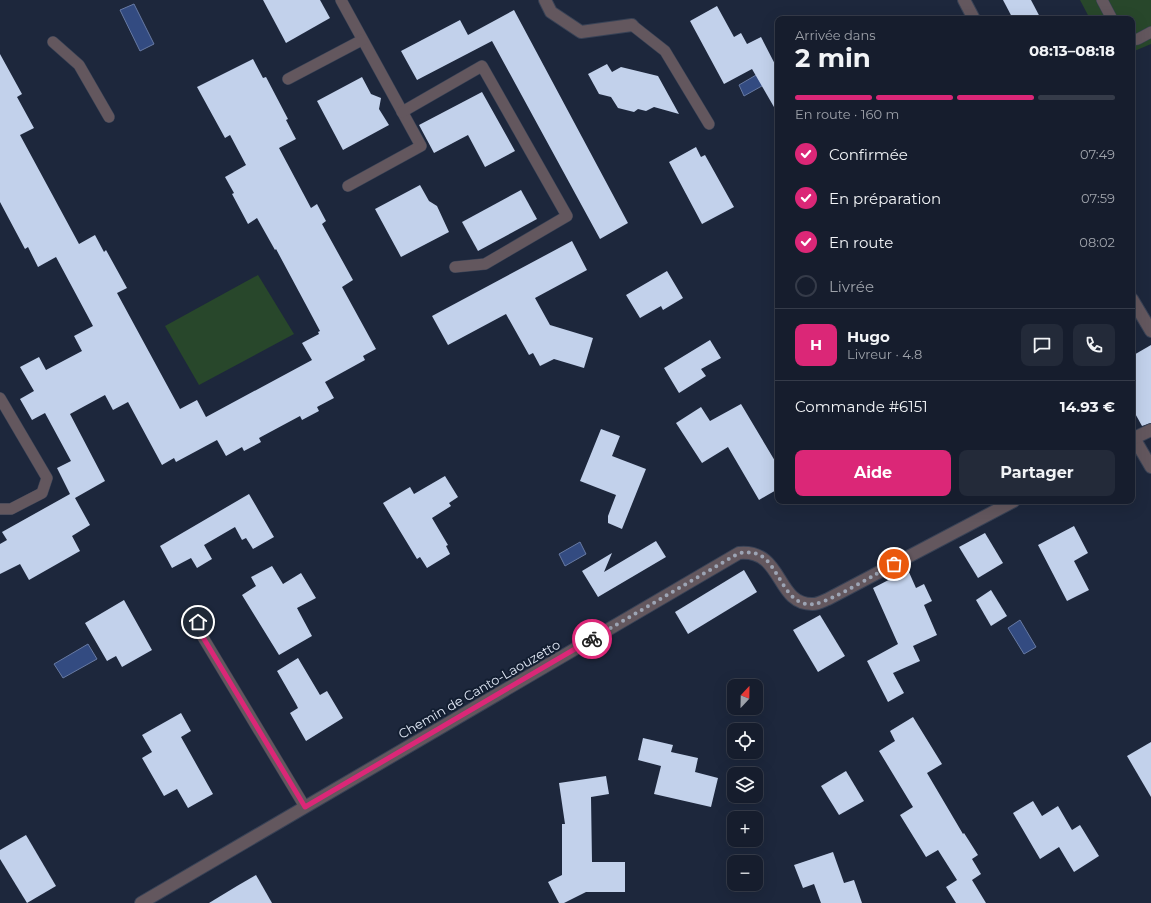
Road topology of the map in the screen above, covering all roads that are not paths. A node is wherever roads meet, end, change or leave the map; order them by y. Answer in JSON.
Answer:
{"nodes":[{"id":1,"x":341,"y":0,"type":"edge"},
{"id":2,"x":545,"y":0,"type":"edge"},
{"id":3,"x":964,"y":0,"type":"edge"},
{"id":4,"x":1102,"y":0,"type":"edge"},
{"id":5,"x":972,"y":16,"type":"edge"},
{"id":6,"x":1110,"y":16,"type":"edge"},
{"id":7,"x":632,"y":25,"type":"joint"},
{"id":8,"x":1151,"y":32,"type":"edge"},
{"id":9,"x":362,"y":40,"type":"junction"},
{"id":10,"x":1135,"y":40,"type":"edge"},
{"id":11,"x":52,"y":42,"type":"dead end"},
{"id":12,"x":288,"y":78,"type":"dead end"},
{"id":13,"x":402,"y":112,"type":"junction"},
{"id":14,"x":108,"y":117,"type":"dead end"},
{"id":15,"x":709,"y":124,"type":"dead end"},
{"id":16,"x":348,"y":186,"type":"dead end"},
{"id":17,"x":455,"y":267,"type":"dead end"},
{"id":18,"x":1135,"y":304,"type":"edge"},
{"id":19,"x":1151,"y":331,"type":"edge"},
{"id":20,"x":0,"y":398,"type":"edge"},
{"id":21,"x":1151,"y":430,"type":"edge"},
{"id":22,"x":1135,"y":437,"type":"edge"},
{"id":23,"x":1135,"y":441,"type":"edge"},
{"id":24,"x":1151,"y":467,"type":"edge"},
{"id":25,"x":1008,"y":504,"type":"edge"},
{"id":26,"x":0,"y":508,"type":"edge"},
{"id":27,"x":195,"y":611,"type":"dead end"},
{"id":28,"x":305,"y":807,"type":"junction"},
{"id":29,"x":141,"y":903,"type":"edge"}],
"edges":[{"from":1,"to":9,"type":"lane"},
{"from":2,"to":7,"type":"street"},
{"from":3,"to":5,"type":"street"},
{"from":4,"to":6,"type":"lane"},
{"from":7,"to":15,"type":"lane"},
{"from":8,"to":10,"type":"lane"},
{"from":9,"to":12,"type":"lane"},
{"from":9,"to":13,"type":"lane"},
{"from":11,"to":14,"type":"lane"},
{"from":13,"to":16,"type":"lane"},
{"from":13,"to":17,"type":"lane"},
{"from":18,"to":19,"type":"street"},
{"from":20,"to":26,"type":"lane"},
{"from":21,"to":22,"type":"street"},
{"from":23,"to":24,"type":"street"},
{"from":25,"to":28,"type":"street","name":"Chemin de Canto-Laouzetto"},
{"from":27,"to":28,"type":"lane"},
{"from":28,"to":29,"type":"street","name":"Chemin de Canto-Laouzetto"}]}
